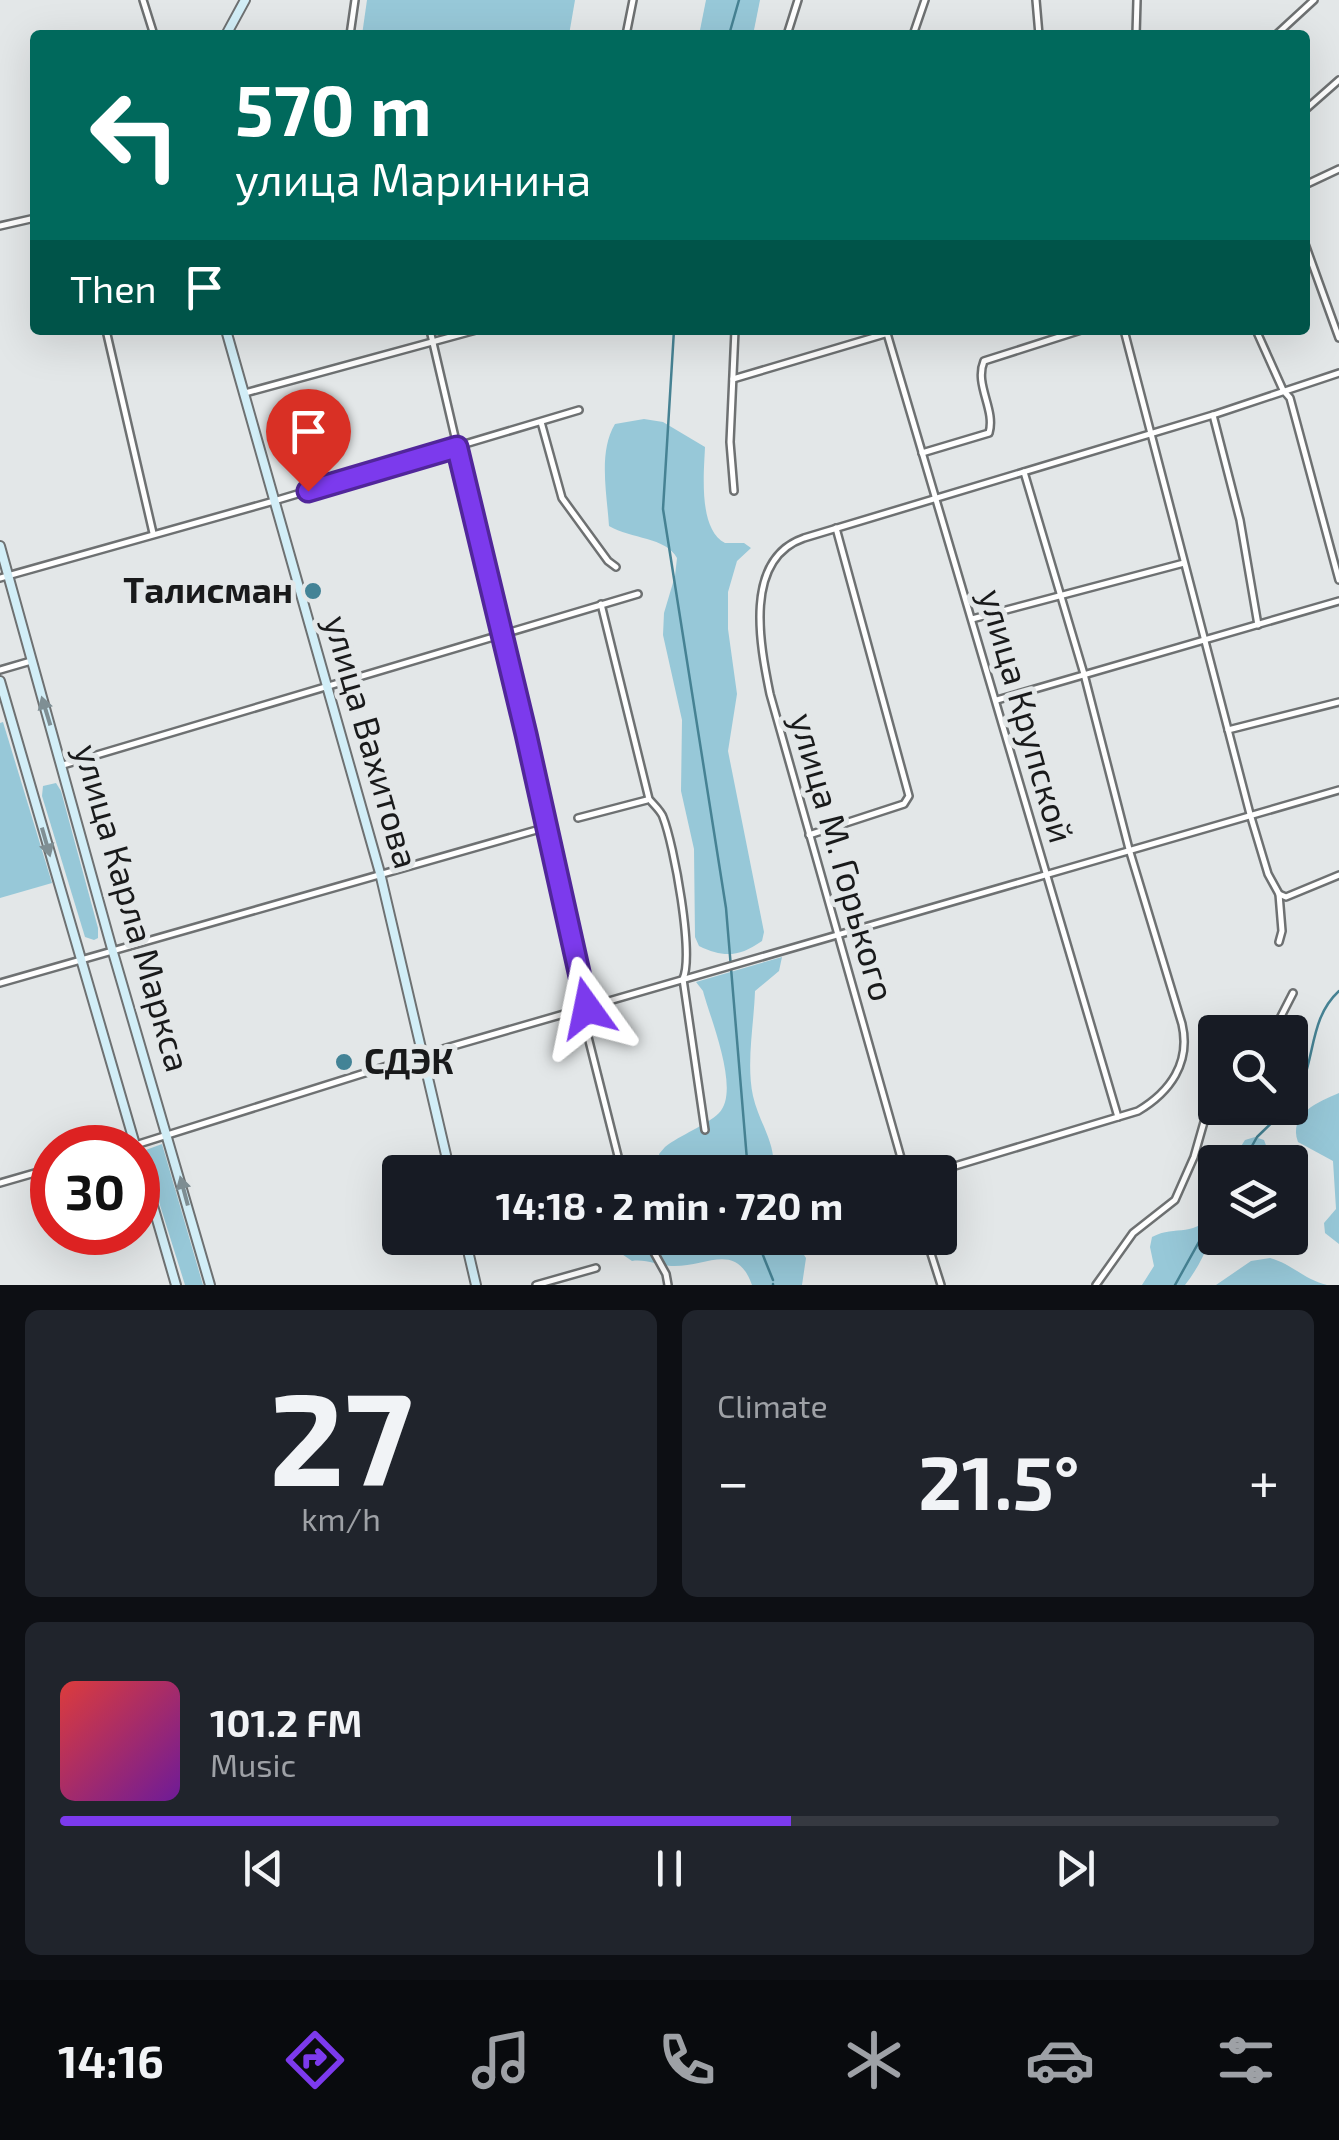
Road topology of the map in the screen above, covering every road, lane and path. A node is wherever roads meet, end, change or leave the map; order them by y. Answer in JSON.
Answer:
{"nodes":[{"id":1,"x":143,"y":0,"type":"edge"},
{"id":2,"x":245,"y":0,"type":"edge"},
{"id":3,"x":354,"y":0,"type":"edge"},
{"id":4,"x":633,"y":0,"type":"edge"},
{"id":5,"x":798,"y":0,"type":"edge"},
{"id":6,"x":925,"y":0,"type":"edge"},
{"id":7,"x":1036,"y":0,"type":"edge"},
{"id":8,"x":1137,"y":0,"type":"edge"},
{"id":9,"x":1314,"y":0,"type":"edge"},
{"id":10,"x":152,"y":30,"type":"edge"},
{"id":11,"x":229,"y":30,"type":"edge"},
{"id":12,"x":351,"y":30,"type":"edge"},
{"id":13,"x":627,"y":30,"type":"edge"},
{"id":14,"x":788,"y":30,"type":"edge"},
{"id":15,"x":915,"y":30,"type":"edge"},
{"id":16,"x":1039,"y":30,"type":"edge"},
{"id":17,"x":1136,"y":30,"type":"edge"},
{"id":18,"x":1281,"y":30,"type":"edge"},
{"id":19,"x":1339,"y":80,"type":"edge"},
{"id":20,"x":1310,"y":106,"type":"edge"},
{"id":21,"x":1339,"y":169,"type":"edge"},
{"id":22,"x":1310,"y":183,"type":"edge"},
{"id":23,"x":30,"y":219,"type":"edge"},
{"id":24,"x":0,"y":226,"type":"edge"},
{"id":25,"x":1310,"y":258,"type":"edge"},
{"id":26,"x":107,"y":335,"type":"edge"},
{"id":27,"x":228,"y":335,"type":"edge"},
{"id":28,"x":431,"y":335,"type":"edge"},
{"id":29,"x":458,"y":335,"type":"edge"},
{"id":30,"x":735,"y":335,"type":"edge"},
{"id":31,"x":874,"y":335,"type":"edge"},
{"id":32,"x":888,"y":335,"type":"edge"},
{"id":33,"x":1065,"y":335,"type":"edge"},
{"id":34,"x":1125,"y":335,"type":"edge"},
{"id":35,"x":1258,"y":335,"type":"edge"},
{"id":36,"x":1339,"y":338,"type":"edge"},
{"id":37,"x":433,"y":342,"type":"junction"},
{"id":38,"x":1339,"y":373,"type":"edge"},
{"id":39,"x":733,"y":378,"type":"junction"},
{"id":40,"x":1283,"y":390,"type":"junction"},
{"id":41,"x":245,"y":393,"type":"junction"},
{"id":42,"x":579,"y":410,"type":"dead end"},
{"id":43,"x":1213,"y":416,"type":"junction"},
{"id":44,"x":542,"y":421,"type":"junction"},
{"id":45,"x":1152,"y":432,"type":"junction"},
{"id":46,"x":457,"y":447,"type":"junction"},
{"id":47,"x":922,"y":453,"type":"junction"},
{"id":48,"x":1024,"y":472,"type":"junction"},
{"id":49,"x":734,"y":490,"type":"dead end"},
{"id":50,"x":937,"y":498,"type":"junction"},
{"id":51,"x":274,"y":502,"type":"junction"},
{"id":52,"x":836,"y":528,"type":"junction"},
{"id":53,"x":153,"y":534,"type":"junction"},
{"id":54,"x":0,"y":546,"type":"edge"},
{"id":55,"x":1184,"y":563,"type":"junction"},
{"id":56,"x":616,"y":567,"type":"dead end"},
{"id":57,"x":4,"y":576,"type":"edge"},
{"id":58,"x":1339,"y":580,"type":"edge"},
{"id":59,"x":638,"y":594,"type":"dead end"},
{"id":60,"x":1062,"y":594,"type":"junction"},
{"id":61,"x":1339,"y":601,"type":"edge"},
{"id":62,"x":601,"y":604,"type":"junction"},
{"id":63,"x":972,"y":619,"type":"junction"},
{"id":64,"x":1258,"y":624,"type":"junction"},
{"id":65,"x":502,"y":632,"type":"junction"},
{"id":66,"x":1206,"y":638,"type":"junction"},
{"id":67,"x":31,"y":661,"type":"junction"},
{"id":68,"x":0,"y":670,"type":"edge"},
{"id":69,"x":1084,"y":674,"type":"junction"},
{"id":70,"x":0,"y":681,"type":"edge"},
{"id":71,"x":326,"y":686,"type":"junction"},
{"id":72,"x":997,"y":700,"type":"junction"},
{"id":73,"x":1339,"y":702,"type":"edge"},
{"id":74,"x":1228,"y":730,"type":"junction"},
{"id":75,"x":63,"y":765,"type":"junction"},
{"id":76,"x":1339,"y":790,"type":"edge"},
{"id":77,"x":649,"y":799,"type":"junction"},
{"id":78,"x":1250,"y":814,"type":"junction"},
{"id":79,"x":578,"y":818,"type":"dead end"},
{"id":80,"x":547,"y":827,"type":"junction"},
{"id":81,"x":810,"y":836,"type":"junction"},
{"id":82,"x":1129,"y":849,"type":"junction"},
{"id":83,"x":380,"y":873,"type":"junction"},
{"id":84,"x":1045,"y":874,"type":"junction"},
{"id":85,"x":1339,"y":875,"type":"edge"},
{"id":86,"x":1279,"y":894,"type":"junction"},
{"id":87,"x":838,"y":933,"type":"junction"},
{"id":88,"x":1279,"y":942,"type":"dead end"},
{"id":89,"x":112,"y":949,"type":"junction"},
{"id":90,"x":80,"y":958,"type":"junction"},
{"id":91,"x":683,"y":979,"type":"junction"},
{"id":92,"x":0,"y":983,"type":"edge"},
{"id":93,"x":1293,"y":993,"type":"dead end"},
{"id":94,"x":587,"y":1008,"type":"junction"},
{"id":95,"x":1282,"y":1015,"type":"edge"},
{"id":96,"x":422,"y":1055,"type":"junction"},
{"id":97,"x":1118,"y":1117,"type":"junction"},
{"id":98,"x":126,"y":1125,"type":"edge"},
{"id":99,"x":1203,"y":1125,"type":"edge"},
{"id":100,"x":705,"y":1130,"type":"dead end"},
{"id":101,"x":169,"y":1135,"type":"junction"},
{"id":102,"x":160,"y":1138,"type":"edge"},
{"id":103,"x":446,"y":1155,"type":"edge"},
{"id":104,"x":618,"y":1155,"type":"edge"},
{"id":105,"x":900,"y":1155,"type":"edge"},
{"id":106,"x":957,"y":1165,"type":"edge"},
{"id":107,"x":30,"y":1174,"type":"edge"},
{"id":108,"x":0,"y":1183,"type":"edge"},
{"id":109,"x":160,"y":1234,"type":"edge"},
{"id":110,"x":469,"y":1255,"type":"edge"},
{"id":111,"x":655,"y":1255,"type":"edge"},
{"id":112,"x":931,"y":1255,"type":"edge"},
{"id":113,"x":596,"y":1268,"type":"dead end"},
{"id":114,"x":176,"y":1285,"type":"edge"},
{"id":115,"x":210,"y":1285,"type":"edge"},
{"id":116,"x":476,"y":1285,"type":"edge"},
{"id":117,"x":536,"y":1285,"type":"edge"},
{"id":118,"x":668,"y":1285,"type":"edge"},
{"id":119,"x":941,"y":1285,"type":"edge"},
{"id":120,"x":1096,"y":1285,"type":"edge"}],
"edges":[{"from":1,"to":10,"type":"street"},
{"from":2,"to":11,"type":"main road"},
{"from":3,"to":12,"type":"street"},
{"from":4,"to":13,"type":"street"},
{"from":5,"to":14,"type":"street"},
{"from":6,"to":15,"type":"street"},
{"from":7,"to":16,"type":"street"},
{"from":8,"to":17,"type":"street"},
{"from":9,"to":18,"type":"street"},
{"from":19,"to":20,"type":"street"},
{"from":21,"to":22,"type":"street"},
{"from":23,"to":24,"type":"street"},
{"from":25,"to":36,"type":"street"},
{"from":26,"to":53,"type":"street"},
{"from":27,"to":41,"type":"main road","name":"улица Вахитова"},
{"from":28,"to":37,"type":"street"},
{"from":29,"to":37,"type":"street"},
{"from":30,"to":39,"type":"street"},
{"from":31,"to":39,"type":"street"},
{"from":32,"to":47,"type":"street","name":"улица Крупской"},
{"from":33,"to":47,"type":"street"},
{"from":34,"to":45,"type":"street"},
{"from":35,"to":40,"type":"street"},
{"from":37,"to":41,"type":"street"},
{"from":37,"to":46,"type":"street"},
{"from":38,"to":40,"type":"street"},
{"from":39,"to":49,"type":"street"},
{"from":40,"to":43,"type":"street"},
{"from":40,"to":58,"type":"street"},
{"from":41,"to":51,"type":"main road","name":"улица Вахитова"},
{"from":42,"to":44,"type":"street"},
{"from":43,"to":45,"type":"street"},
{"from":43,"to":64,"type":"street"},
{"from":44,"to":46,"type":"street"},
{"from":44,"to":56,"type":"street"},
{"from":45,"to":48,"type":"street"},
{"from":45,"to":55,"type":"street"},
{"from":46,"to":51,"type":"street"},
{"from":46,"to":65,"type":"street"},
{"from":47,"to":50,"type":"street","name":"улица Крупской"},
{"from":48,"to":50,"type":"street"},
{"from":48,"to":60,"type":"street"},
{"from":50,"to":52,"type":"street"},
{"from":50,"to":63,"type":"street","name":"улица Крупской"},
{"from":51,"to":53,"type":"street"},
{"from":51,"to":71,"type":"main road","name":"улица Вахитова"},
{"from":52,"to":81,"type":"street","name":"улица М. Горького"},
{"from":52,"to":81,"type":"street"},
{"from":53,"to":57,"type":"street"},
{"from":54,"to":57,"type":"main road","name":"улица Карла Маркса"},
{"from":55,"to":60,"type":"street"},
{"from":55,"to":66,"type":"street"},
{"from":57,"to":67,"type":"main road","name":"улица Карла Маркса"},
{"from":59,"to":62,"type":"street"},
{"from":60,"to":63,"type":"street"},
{"from":60,"to":69,"type":"street"},
{"from":61,"to":64,"type":"street"},
{"from":62,"to":65,"type":"street"},
{"from":62,"to":77,"type":"street"},
{"from":63,"to":72,"type":"street","name":"улица Крупской"},
{"from":64,"to":66,"type":"street"},
{"from":65,"to":71,"type":"street"},
{"from":65,"to":80,"type":"street"},
{"from":66,"to":69,"type":"street"},
{"from":66,"to":74,"type":"street"},
{"from":67,"to":68,"type":"street"},
{"from":75,"to":67,"type":"main road","name":"улица Карла Маркса","one_way":true},
{"from":69,"to":72,"type":"street"},
{"from":69,"to":82,"type":"street"},
{"from":70,"to":90,"type":"main road","name":"улица Карла Маркса","one_way":true},
{"from":71,"to":75,"type":"street"},
{"from":71,"to":83,"type":"main road","name":"улица Вахитова"},
{"from":72,"to":84,"type":"street","name":"улица Крупской"},
{"from":73,"to":74,"type":"street"},
{"from":74,"to":78,"type":"street"},
{"from":75,"to":89,"type":"main road","name":"улица Карла Маркса"},
{"from":76,"to":78,"type":"street"},
{"from":77,"to":79,"type":"street"},
{"from":77,"to":91,"type":"street"},
{"from":78,"to":82,"type":"street"},
{"from":78,"to":86,"type":"street"},
{"from":80,"to":83,"type":"street"},
{"from":80,"to":94,"type":"street"},
{"from":81,"to":87,"type":"street","name":"улица М. Горького"},
{"from":82,"to":84,"type":"street"},
{"from":82,"to":97,"type":"street"},
{"from":83,"to":89,"type":"street"},
{"from":83,"to":96,"type":"main road","name":"улица Вахитова"},
{"from":84,"to":87,"type":"street"},
{"from":84,"to":97,"type":"street","name":"улица Крупской"},
{"from":85,"to":86,"type":"street"},
{"from":86,"to":88,"type":"street"},
{"from":87,"to":91,"type":"street"},
{"from":87,"to":105,"type":"street","name":"улица М. Горького"},
{"from":89,"to":90,"type":"street"},
{"from":89,"to":101,"type":"main road","name":"улица Карла Маркса"},
{"from":90,"to":92,"type":"street"},
{"from":90,"to":98,"type":"main road","name":"улица Карла Маркса"},
{"from":91,"to":94,"type":"street"},
{"from":91,"to":100,"type":"street"},
{"from":93,"to":95,"type":"street"},
{"from":94,"to":96,"type":"street"},
{"from":94,"to":104,"type":"street"},
{"from":96,"to":101,"type":"street"},
{"from":96,"to":103,"type":"main road","name":"улица Вахитова"},
{"from":97,"to":106,"type":"street"},
{"from":99,"to":120,"type":"street"},
{"from":101,"to":102,"type":"street"},
{"from":115,"to":101,"type":"main road","name":"улица Карла Маркса","one_way":true},
{"from":107,"to":108,"type":"street"},
{"from":109,"to":114,"type":"main road","name":"улица Карла Маркса"},
{"from":110,"to":116,"type":"main road"},
{"from":111,"to":118,"type":"street"},
{"from":112,"to":119,"type":"street"},
{"from":113,"to":117,"type":"street"}]}
